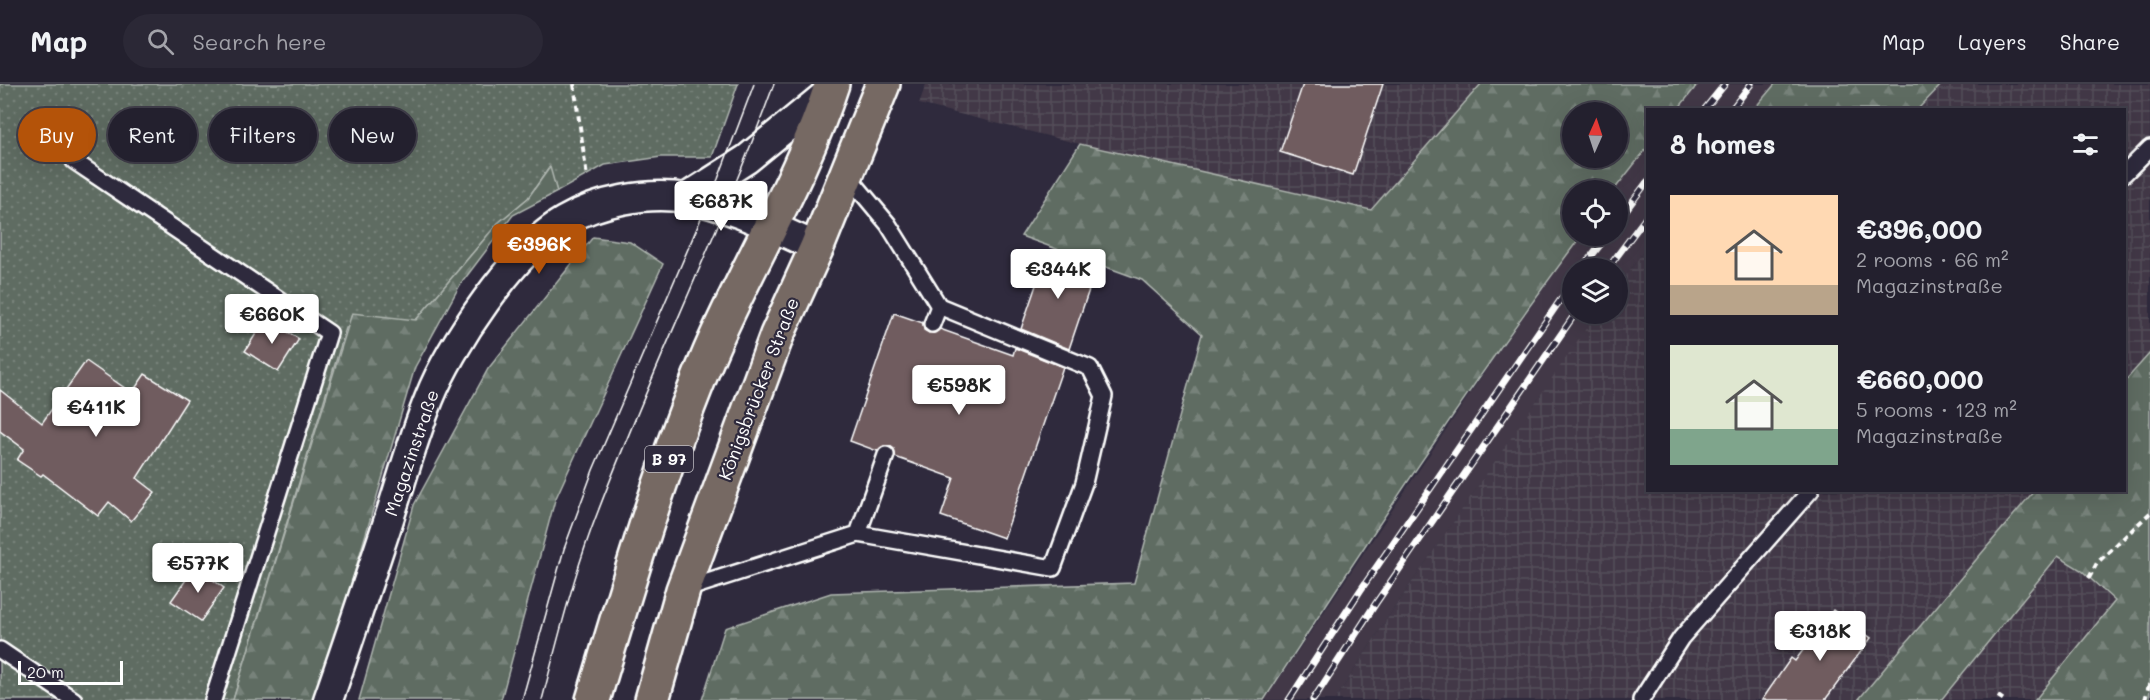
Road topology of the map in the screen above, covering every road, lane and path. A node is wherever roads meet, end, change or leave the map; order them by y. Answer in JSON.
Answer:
{"nodes":[{"id":1,"x":574,"y":84,"type":"edge"},
{"id":2,"x":883,"y":84,"type":"edge"},
{"id":3,"x":831,"y":88,"type":"edge"},
{"id":4,"x":2150,"y":148,"type":"edge"},
{"id":5,"x":75,"y":162,"type":"edge"},
{"id":6,"x":2126,"y":172,"type":"edge"},
{"id":7,"x":848,"y":176,"type":"junction"},
{"id":8,"x":686,"y":198,"type":"junction"},
{"id":9,"x":591,"y":207,"type":"junction"},
{"id":10,"x":770,"y":227,"type":"junction"},
{"id":11,"x":818,"y":247,"type":"junction"},
{"id":12,"x":939,"y":306,"type":"junction"},
{"id":13,"x":932,"y":324,"type":"dead end"},
{"id":14,"x":886,"y":455,"type":"dead end"},
{"id":15,"x":1809,"y":492,"type":"edge"},
{"id":16,"x":2150,"y":513,"type":"edge"},
{"id":17,"x":858,"y":534,"type":"junction"},
{"id":18,"x":2089,"y":578,"type":"dead end"},
{"id":19,"x":683,"y":590,"type":"junction"},
{"id":20,"x":0,"y":650,"type":"edge"},
{"id":21,"x":2150,"y":681,"type":"edge"},
{"id":22,"x":1998,"y":696,"type":"dead end"},
{"id":23,"x":74,"y":700,"type":"edge"},
{"id":24,"x":213,"y":700,"type":"edge"},
{"id":25,"x":328,"y":700,"type":"edge"},
{"id":26,"x":593,"y":700,"type":"edge"},
{"id":27,"x":652,"y":700,"type":"edge"},
{"id":28,"x":1641,"y":700,"type":"edge"},
{"id":29,"x":2004,"y":700,"type":"edge"},
{"id":30,"x":2145,"y":700,"type":"edge"}],
"edges":[{"from":1,"to":9,"type":"path"},
{"from":2,"to":7,"type":"main road","name":"Königsbrücker Straße"},
{"from":3,"to":8,"type":"street"},
{"from":3,"to":10,"type":"main road","number":"B 97"},
{"from":4,"to":6,"type":"lane"},
{"from":5,"to":24,"type":"lane"},
{"from":7,"to":11,"type":"main road","name":"Königsbrücker Straße"},
{"from":7,"to":12,"type":"lane"},
{"from":8,"to":9,"type":"street","name":"Magazinstraße"},
{"from":8,"to":10,"type":"street","name":"Magazinstraße"},
{"from":9,"to":25,"type":"street","name":"Magazinstraße"},
{"from":10,"to":11,"type":"street","name":"Magazinstraße"},
{"from":10,"to":26,"type":"main road","number":"B 97"},
{"from":11,"to":19,"type":"main road","name":"Königsbrücker Straße"},
{"from":12,"to":13,"type":"lane"},
{"from":12,"to":17,"type":"lane"},
{"from":14,"to":17,"type":"lane"},
{"from":15,"to":28,"type":"lane"},
{"from":16,"to":18,"type":"path"},
{"from":17,"to":19,"type":"lane"},
{"from":19,"to":27,"type":"main road","name":"Königsbrücker Straße"},
{"from":20,"to":23,"type":"lane"},
{"from":21,"to":30,"type":"path"},
{"from":22,"to":29,"type":"path"}]}
